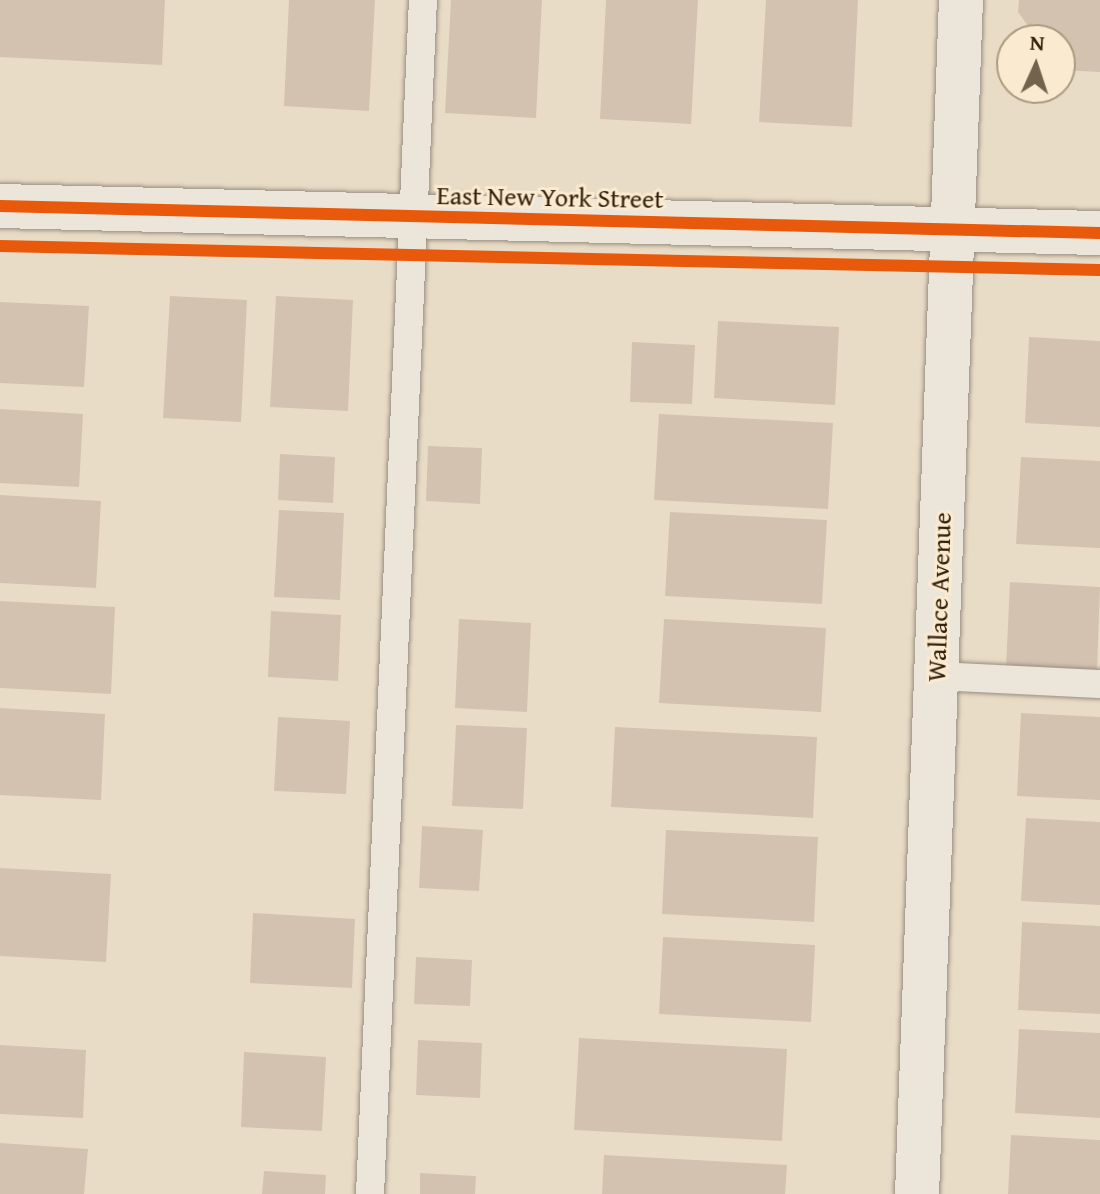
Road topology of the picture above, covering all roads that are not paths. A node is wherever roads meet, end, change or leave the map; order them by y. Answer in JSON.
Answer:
{"nodes":[{"id":1,"x":423,"y":0,"type":"edge"},
{"id":2,"x":961,"y":0,"type":"edge"},
{"id":3,"x":0,"y":206,"type":"edge"},
{"id":4,"x":415,"y":216,"type":"junction"},
{"id":5,"x":953,"y":228,"type":"junction"},
{"id":6,"x":1100,"y":233,"type":"edge"},
{"id":7,"x":936,"y":676,"type":"junction"},
{"id":8,"x":1100,"y":684,"type":"edge"},
{"id":9,"x":370,"y":1194,"type":"edge"},
{"id":10,"x":917,"y":1194,"type":"edge"}],
"edges":[{"from":1,"to":4,"type":"lane"},
{"from":2,"to":5,"type":"street","name":"Wallace Avenue"},
{"from":3,"to":4,"type":"street","name":"East New York Street"},
{"from":4,"to":5,"type":"street","name":"East New York Street"},
{"from":4,"to":9,"type":"lane"},
{"from":5,"to":6,"type":"street","name":"East New York Street"},
{"from":5,"to":7,"type":"street","name":"Wallace Avenue"},
{"from":7,"to":8,"type":"lane"},
{"from":7,"to":10,"type":"street","name":"Wallace Avenue"}]}
